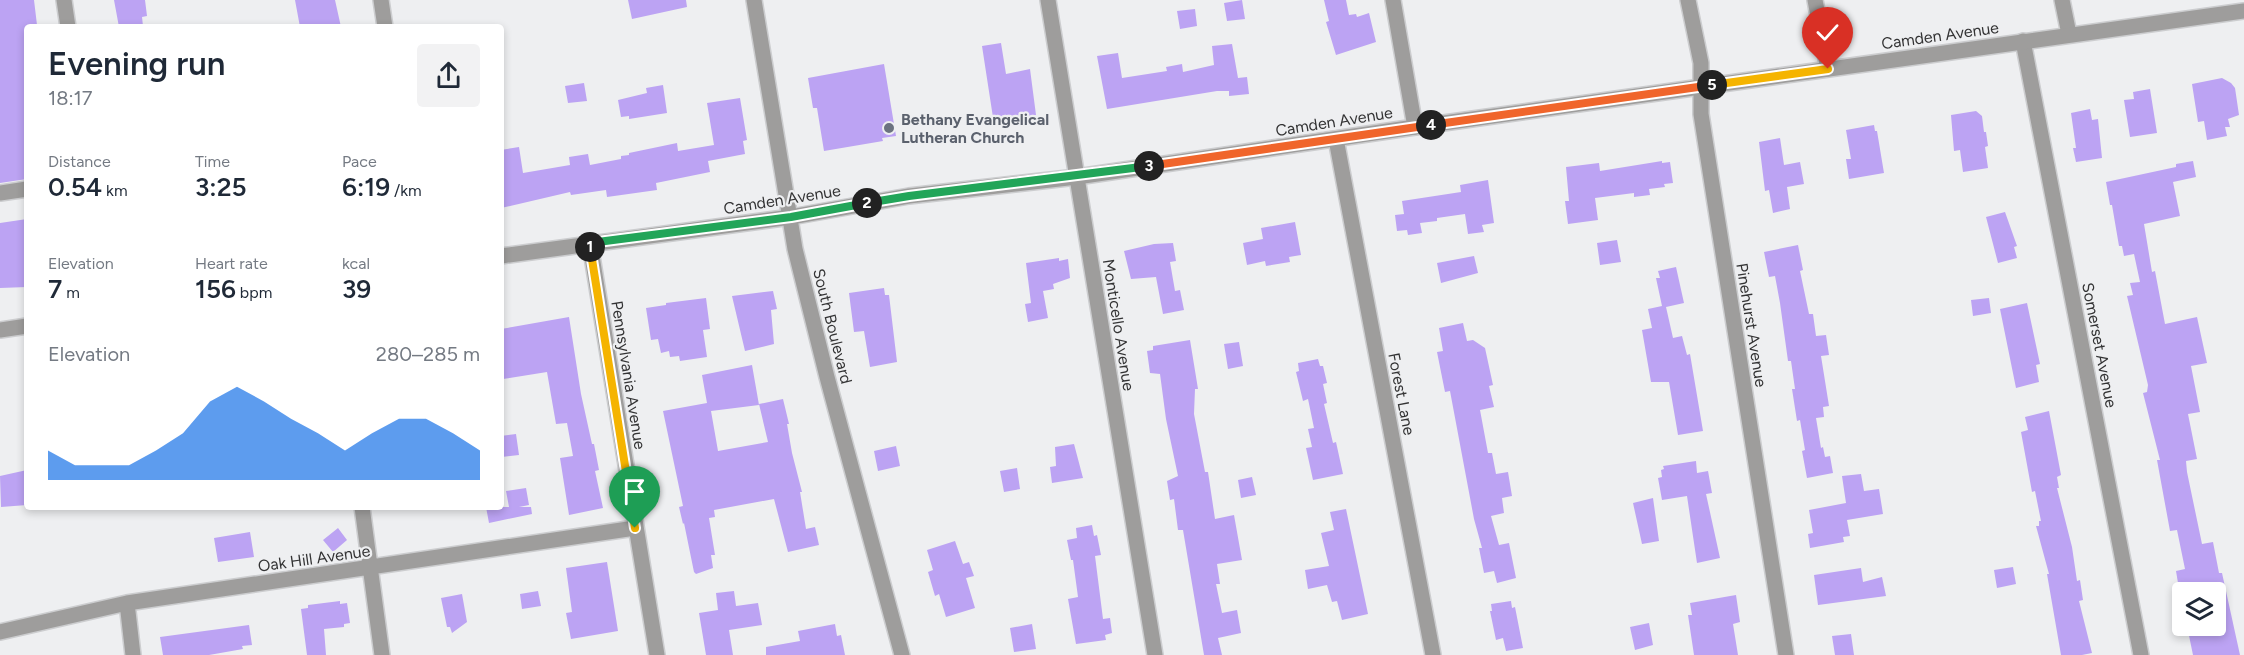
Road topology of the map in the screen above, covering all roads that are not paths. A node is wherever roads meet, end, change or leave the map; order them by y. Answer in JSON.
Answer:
{"nodes":[{"id":1,"x":64,"y":0,"type":"edge"},
{"id":2,"x":381,"y":0,"type":"edge"},
{"id":3,"x":754,"y":0,"type":"edge"},
{"id":4,"x":1048,"y":0,"type":"edge"},
{"id":5,"x":1393,"y":0,"type":"edge"},
{"id":6,"x":1688,"y":0,"type":"edge"},
{"id":7,"x":1815,"y":0,"type":"edge"},
{"id":8,"x":2062,"y":0,"type":"edge"},
{"id":9,"x":2244,"y":11,"type":"edge"},
{"id":10,"x":68,"y":24,"type":"edge"},
{"id":11,"x":385,"y":24,"type":"edge"},
{"id":12,"x":2069,"y":34,"type":"junction"},
{"id":13,"x":2023,"y":41,"type":"junction"},
{"id":14,"x":1828,"y":69,"type":"junction"},
{"id":15,"x":1701,"y":87,"type":"junction"},
{"id":16,"x":1415,"y":127,"type":"junction"},
{"id":17,"x":1336,"y":139,"type":"junction"},
{"id":18,"x":1077,"y":177,"type":"junction"},
{"id":19,"x":24,"y":189,"type":"edge"},
{"id":20,"x":0,"y":193,"type":"edge"},
{"id":21,"x":791,"y":217,"type":"junction"},
{"id":22,"x":590,"y":243,"type":"junction"},
{"id":23,"x":504,"y":256,"type":"edge"},
{"id":24,"x":24,"y":326,"type":"edge"},
{"id":25,"x":0,"y":330,"type":"edge"},
{"id":26,"x":362,"y":510,"type":"edge"},
{"id":27,"x":635,"y":528,"type":"junction"},
{"id":28,"x":370,"y":568,"type":"junction"},
{"id":29,"x":128,"y":603,"type":"junction"},
{"id":30,"x":0,"y":632,"type":"edge"},
{"id":31,"x":133,"y":655,"type":"edge"},
{"id":32,"x":382,"y":655,"type":"edge"},
{"id":33,"x":657,"y":655,"type":"edge"},
{"id":34,"x":902,"y":655,"type":"edge"},
{"id":35,"x":1155,"y":655,"type":"edge"},
{"id":36,"x":1433,"y":655,"type":"edge"},
{"id":37,"x":1786,"y":655,"type":"edge"},
{"id":38,"x":2141,"y":655,"type":"edge"}],
"edges":[{"from":1,"to":10,"type":"street"},
{"from":2,"to":11,"type":"street"},
{"from":3,"to":21,"type":"street","name":"South Boulevard"},
{"from":4,"to":18,"type":"street","name":"Monticello Avenue"},
{"from":5,"to":16,"type":"street"},
{"from":6,"to":15,"type":"street","name":"Pinehurst Avenue"},
{"from":7,"to":14,"type":"street"},
{"from":8,"to":12,"type":"street"},
{"from":9,"to":12,"type":"street","name":"Camden Avenue"},
{"from":12,"to":13,"type":"street","name":"Camden Avenue"},
{"from":13,"to":14,"type":"street","name":"Camden Avenue"},
{"from":13,"to":38,"type":"street","name":"Somerset Avenue"},
{"from":14,"to":15,"type":"street","name":"Camden Avenue"},
{"from":15,"to":16,"type":"street","name":"Camden Avenue"},
{"from":15,"to":37,"type":"street","name":"Pinehurst Avenue"},
{"from":16,"to":17,"type":"street","name":"Camden Avenue"},
{"from":17,"to":18,"type":"street","name":"Camden Avenue"},
{"from":17,"to":36,"type":"street","name":"Forest Lane"},
{"from":18,"to":21,"type":"street","name":"Camden Avenue"},
{"from":18,"to":35,"type":"street","name":"Monticello Avenue"},
{"from":19,"to":20,"type":"street"},
{"from":21,"to":22,"type":"street","name":"Camden Avenue"},
{"from":21,"to":34,"type":"street","name":"South Boulevard"},
{"from":22,"to":23,"type":"street","name":"Camden Avenue"},
{"from":22,"to":27,"type":"street","name":"Pennsylvania Avenue"},
{"from":24,"to":25,"type":"street"},
{"from":26,"to":28,"type":"street"},
{"from":27,"to":28,"type":"street","name":"Oak Hill Avenue"},
{"from":27,"to":33,"type":"street","name":"Pennsylvania Avenue"},
{"from":28,"to":29,"type":"street","name":"Oak Hill Avenue"},
{"from":28,"to":32,"type":"street"},
{"from":29,"to":30,"type":"street","name":"Oak Hill Avenue"},
{"from":29,"to":31,"type":"street"}]}
